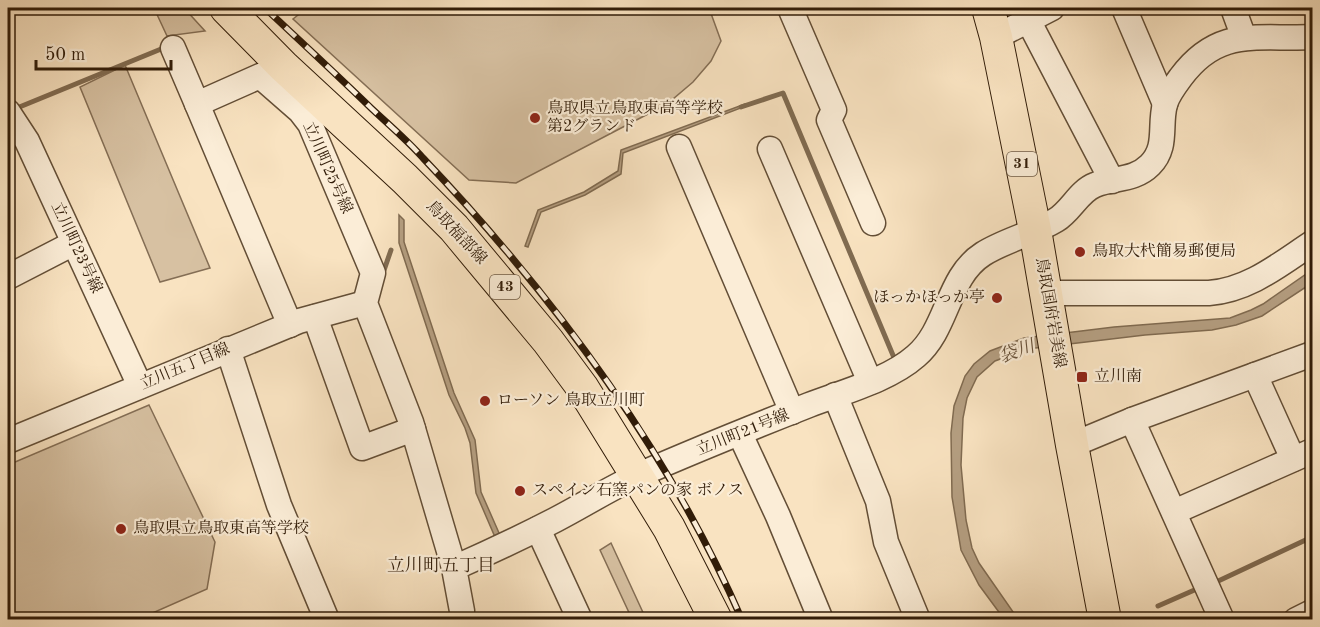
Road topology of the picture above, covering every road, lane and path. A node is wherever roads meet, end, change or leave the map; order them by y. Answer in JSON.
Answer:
{"nodes":[{"id":1,"x":226,"y":8,"type":"edge"},
{"id":2,"x":286,"y":8,"type":"edge"},
{"id":3,"x":790,"y":8,"type":"edge"},
{"id":4,"x":988,"y":8,"type":"edge"},
{"id":5,"x":1052,"y":8,"type":"edge"},
{"id":6,"x":1124,"y":8,"type":"edge"},
{"id":7,"x":1233,"y":8,"type":"edge"},
{"id":8,"x":282,"y":11,"type":"dead end"},
{"id":9,"x":1028,"y":20,"type":"junction"},
{"id":10,"x":996,"y":37,"type":"junction"},
{"id":11,"x":1312,"y":37,"type":"edge"},
{"id":12,"x":1244,"y":38,"type":"junction"},
{"id":13,"x":173,"y":48,"type":"dead end"},
{"id":14,"x":272,"y":71,"type":"junction"},
{"id":15,"x":196,"y":104,"type":"junction"},
{"id":16,"x":1165,"y":104,"type":"junction"},
{"id":17,"x":8,"y":112,"type":"edge"},
{"id":18,"x":679,"y":147,"type":"dead end"},
{"id":19,"x":770,"y":150,"type":"dead end"},
{"id":20,"x":1112,"y":181,"type":"junction"},
{"id":21,"x":873,"y":223,"type":"dead end"},
{"id":22,"x":1035,"y":230,"type":"junction"},
{"id":23,"x":74,"y":243,"type":"junction"},
{"id":24,"x":1312,"y":243,"type":"edge"},
{"id":25,"x":8,"y":277,"type":"edge"},
{"id":26,"x":365,"y":303,"type":"junction"},
{"id":27,"x":1049,"y":307,"type":"junction"},
{"id":28,"x":315,"y":317,"type":"junction"},
{"id":29,"x":290,"y":325,"type":"junction"},
{"id":30,"x":228,"y":349,"type":"junction"},
{"id":31,"x":1312,"y":354,"type":"edge"},
{"id":32,"x":1255,"y":375,"type":"junction"},
{"id":33,"x":870,"y":382,"type":"junction"},
{"id":34,"x":140,"y":386,"type":"junction"},
{"id":35,"x":835,"y":395,"type":"junction"},
{"id":36,"x":792,"y":412,"type":"junction"},
{"id":37,"x":1132,"y":420,"type":"junction"},
{"id":38,"x":413,"y":429,"type":"junction"},
{"id":39,"x":740,"y":434,"type":"junction"},
{"id":40,"x":8,"y":441,"type":"edge"},
{"id":41,"x":1072,"y":445,"type":"junction"},
{"id":42,"x":1303,"y":455,"type":"edge"},
{"id":43,"x":638,"y":476,"type":"junction"},
{"id":44,"x":1174,"y":512,"type":"junction"},
{"id":45,"x":538,"y":529,"type":"junction"},
{"id":46,"x":454,"y":568,"type":"junction"},
{"id":47,"x":1312,"y":612,"type":"edge"},
{"id":48,"x":577,"y":618,"type":"edge"},
{"id":49,"x":327,"y":620,"type":"edge"},
{"id":50,"x":460,"y":620,"type":"edge"},
{"id":51,"x":716,"y":620,"type":"edge"},
{"id":52,"x":821,"y":620,"type":"edge"},
{"id":53,"x":918,"y":620,"type":"edge"},
{"id":54,"x":1105,"y":620,"type":"edge"},
{"id":55,"x":1222,"y":620,"type":"edge"},
{"id":56,"x":1296,"y":620,"type":"edge"}],
"edges":[{"from":1,"to":14,"type":"main road","name":"鳥取福部線","number":"43"},
{"from":2,"to":8,"type":"path"},
{"from":3,"to":21,"type":"street"},
{"from":4,"to":10,"type":"main road","name":"鳥取国府岩美線","number":"31"},
{"from":5,"to":9,"type":"street"},
{"from":6,"to":16,"type":"street"},
{"from":7,"to":12,"type":"street"},
{"from":9,"to":10,"type":"street"},
{"from":9,"to":20,"type":"street"},
{"from":10,"to":22,"type":"main road","name":"鳥取国府岩美線","number":"31"},
{"from":11,"to":12,"type":"street"},
{"from":12,"to":16,"type":"street"},
{"from":13,"to":15,"type":"street"},
{"from":14,"to":15,"type":"street"},
{"from":14,"to":26,"type":"street","name":"立川町25号線"},
{"from":14,"to":43,"type":"main road","name":"鳥取福部線","number":"43"},
{"from":15,"to":29,"type":"street"},
{"from":16,"to":20,"type":"street","name":"立川町21号線"},
{"from":17,"to":23,"type":"street","name":"立川町23号線"},
{"from":18,"to":36,"type":"street"},
{"from":19,"to":33,"type":"street"},
{"from":20,"to":22,"type":"street","name":"立川町21号線"},
{"from":22,"to":27,"type":"main road","name":"鳥取国府岩美線","number":"31"},
{"from":22,"to":33,"type":"street","name":"立川町21号線"},
{"from":23,"to":25,"type":"street"},
{"from":23,"to":34,"type":"street","name":"立川町23号線"},
{"from":24,"to":27,"type":"street"},
{"from":26,"to":28,"type":"street","name":"立川五丁目線"},
{"from":26,"to":38,"type":"street"},
{"from":27,"to":41,"type":"main road","name":"鳥取国府岩美線","number":"31"},
{"from":28,"to":29,"type":"street","name":"立川五丁目線"},
{"from":28,"to":38,"type":"street"},
{"from":29,"to":30,"type":"street","name":"立川五丁目線"},
{"from":30,"to":34,"type":"street","name":"立川五丁目線"},
{"from":30,"to":49,"type":"street"},
{"from":31,"to":32,"type":"street"},
{"from":32,"to":37,"type":"street"},
{"from":32,"to":42,"type":"street"},
{"from":33,"to":35,"type":"street","name":"立川町21号線"},
{"from":34,"to":40,"type":"street","name":"立川五丁目線"},
{"from":35,"to":36,"type":"street","name":"立川町21号線"},
{"from":35,"to":53,"type":"street"},
{"from":36,"to":39,"type":"street","name":"立川町21号線"},
{"from":37,"to":41,"type":"street"},
{"from":37,"to":44,"type":"street"},
{"from":38,"to":46,"type":"street"},
{"from":39,"to":43,"type":"street","name":"立川町21号線"},
{"from":39,"to":52,"type":"street"},
{"from":41,"to":54,"type":"main road","name":"鳥取国府岩美線","number":"31"},
{"from":42,"to":44,"type":"street"},
{"from":43,"to":45,"type":"street","name":"立川町21号線"},
{"from":43,"to":51,"type":"main road","name":"鳥取福部線","number":"43"},
{"from":44,"to":55,"type":"street"},
{"from":45,"to":46,"type":"street","name":"立川町21号線"},
{"from":45,"to":48,"type":"street"},
{"from":46,"to":50,"type":"street"},
{"from":47,"to":56,"type":"street"}]}
